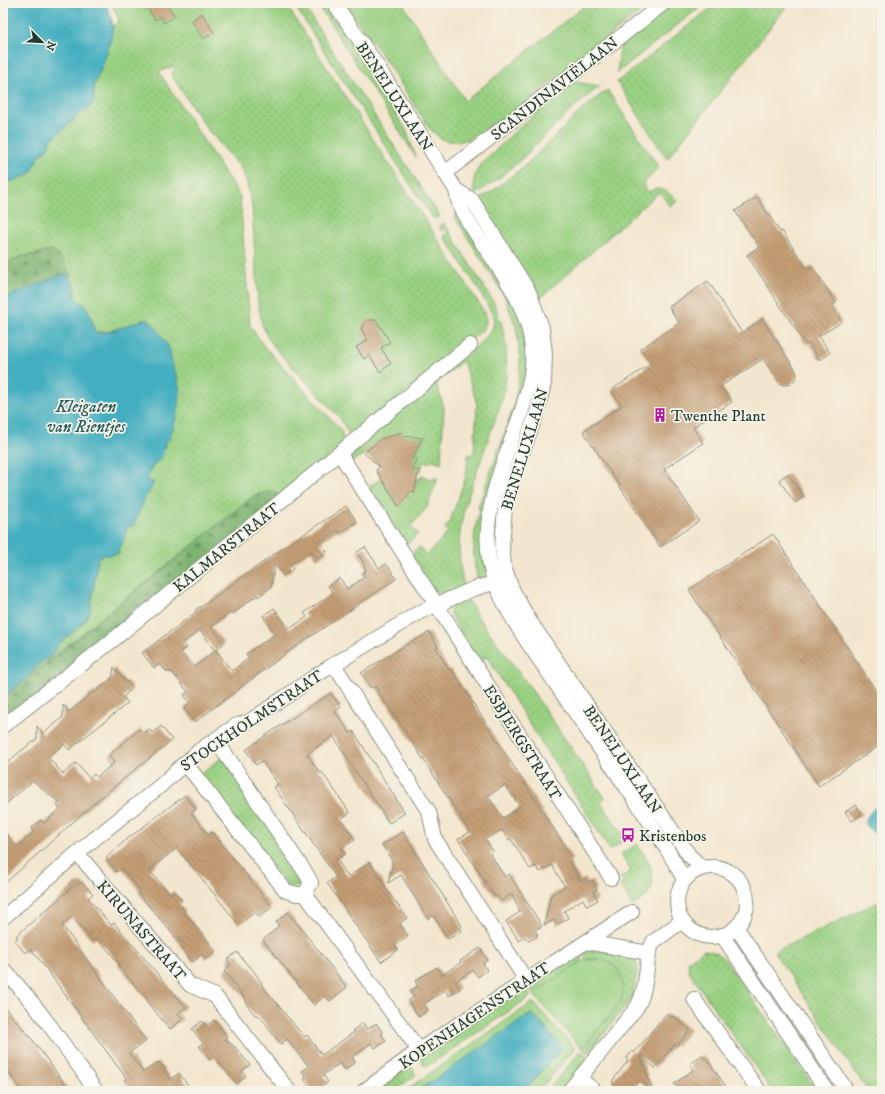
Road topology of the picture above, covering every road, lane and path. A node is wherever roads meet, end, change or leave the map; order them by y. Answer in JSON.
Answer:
{"nodes":[{"id":1,"x":334,"y":3,"type":"edge"},
{"id":2,"x":664,"y":3,"type":"edge"},
{"id":3,"x":445,"y":173,"type":"junction"},
{"id":4,"x":470,"y":345,"type":"dead end"},
{"id":5,"x":340,"y":454,"type":"junction"},
{"id":6,"x":502,"y":581,"type":"junction"},
{"id":7,"x":437,"y":604,"type":"junction"},
{"id":8,"x":334,"y":665,"type":"junction"},
{"id":9,"x":3,"y":726,"type":"edge"},
{"id":10,"x":216,"y":740,"type":"junction"},
{"id":11,"x":185,"y":763,"type":"junction"},
{"id":12,"x":77,"y":853,"type":"junction"},
{"id":13,"x":702,"y":868,"type":"junction"},
{"id":14,"x":611,"y":878,"type":"dead end"},
{"id":15,"x":684,"y":880,"type":"junction"},
{"id":16,"x":305,"y":894,"type":"junction"},
{"id":17,"x":632,"y":912,"type":"dead end"},
{"id":18,"x":3,"y":918,"type":"edge"},
{"id":19,"x":682,"y":921,"type":"junction"},
{"id":20,"x":736,"y":927,"type":"junction"},
{"id":21,"x":722,"y":935,"type":"junction"},
{"id":22,"x":586,"y":942,"type":"junction"},
{"id":23,"x":649,"y":953,"type":"junction"},
{"id":24,"x":3,"y":969,"type":"edge"},
{"id":25,"x":526,"y":980,"type":"junction"},
{"id":26,"x":694,"y":999,"type":"dead end"},
{"id":27,"x":419,"y":1050,"type":"junction"},
{"id":28,"x":579,"y":1078,"type":"junction"},
{"id":29,"x":96,"y":1091,"type":"edge"},
{"id":30,"x":289,"y":1091,"type":"edge"},
{"id":31,"x":364,"y":1091,"type":"edge"},
{"id":32,"x":569,"y":1091,"type":"edge"},
{"id":33,"x":595,"y":1091,"type":"edge"},
{"id":34,"x":760,"y":1091,"type":"edge"},
{"id":35,"x":827,"y":1091,"type":"edge"},
{"id":36,"x":847,"y":1091,"type":"edge"}],
"edges":[{"from":1,"to":3,"type":"street","name":"BENELUXLAAN"},
{"from":2,"to":3,"type":"street","name":"SCANDINAVIËLAAN"},
{"from":3,"to":6,"type":"street","name":"BENELUXLAAN"},
{"from":4,"to":5,"type":"street","name":"KALMARSTRAAT"},
{"from":5,"to":7,"type":"street"},
{"from":5,"to":9,"type":"street","name":"KALMARSTRAAT"},
{"from":6,"to":7,"type":"street","name":"STOCKHOLMSTRAAT"},
{"from":6,"to":13,"type":"street","name":"BENELUXLAAN"},
{"from":6,"to":15,"type":"street","name":"BENELUXLAAN"},
{"from":7,"to":8,"type":"street","name":"STOCKHOLMSTRAAT"},
{"from":7,"to":14,"type":"street","name":"ESBJERGSTRAAT"},
{"from":8,"to":10,"type":"street","name":"STOCKHOLMSTRAAT"},
{"from":8,"to":25,"type":"street"},
{"from":10,"to":11,"type":"street","name":"STOCKHOLMSTRAAT"},
{"from":10,"to":16,"type":"street"},
{"from":11,"to":12,"type":"street","name":"STOCKHOLMSTRAAT"},
{"from":11,"to":16,"type":"street"},
{"from":12,"to":18,"type":"street","name":"STOCKHOLMSTRAAT"},
{"from":12,"to":30,"type":"street","name":"KIRUNASTRAAT"},
{"from":13,"to":15,"type":"street"},
{"from":13,"to":20,"type":"street"},
{"from":15,"to":19,"type":"street"},
{"from":16,"to":27,"type":"street"},
{"from":17,"to":22,"type":"street","name":"KOPENHAGENSTRAAT"},
{"from":19,"to":21,"type":"street"},
{"from":19,"to":23,"type":"street"},
{"from":20,"to":21,"type":"street"},
{"from":20,"to":36,"type":"street"},
{"from":21,"to":35,"type":"street"},
{"from":22,"to":23,"type":"street"},
{"from":22,"to":25,"type":"street","name":"KOPENHAGENSTRAAT"},
{"from":23,"to":28,"type":"street"},
{"from":24,"to":29,"type":"street"},
{"from":25,"to":27,"type":"street","name":"KOPENHAGENSTRAAT"},
{"from":26,"to":34,"type":"street"},
{"from":27,"to":31,"type":"street","name":"KOPENHAGENSTRAAT"},
{"from":28,"to":32,"type":"street"},
{"from":28,"to":33,"type":"street"}]}
